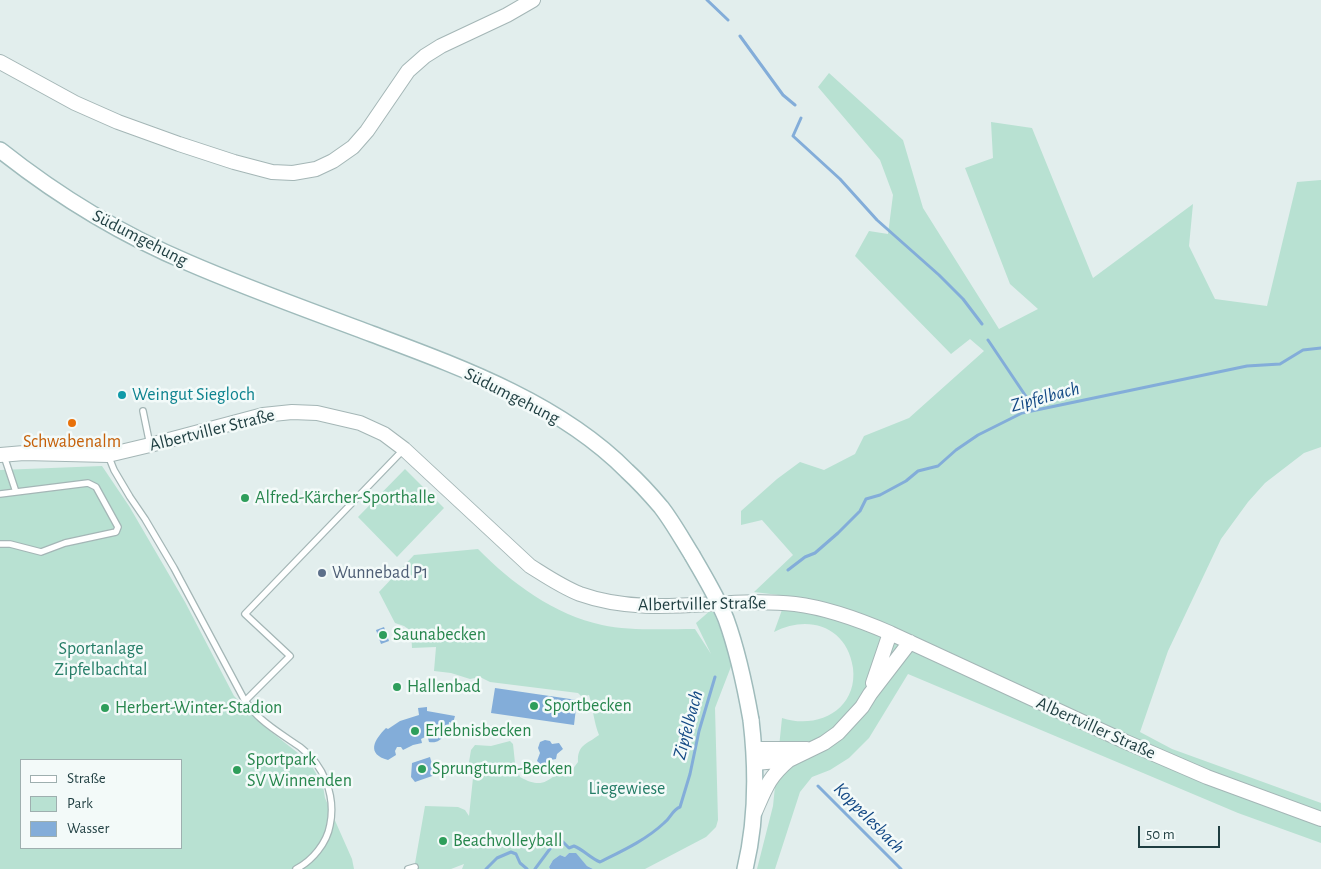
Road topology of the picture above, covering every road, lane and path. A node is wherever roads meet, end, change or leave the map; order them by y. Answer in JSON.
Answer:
{"nodes":[{"id":1,"x":533,"y":0,"type":"edge"},
{"id":2,"x":0,"y":62,"type":"edge"},
{"id":3,"x":0,"y":150,"type":"edge"},
{"id":4,"x":143,"y":411,"type":"dead end"},
{"id":5,"x":150,"y":445,"type":"junction"},
{"id":6,"x":404,"y":449,"type":"junction"},
{"id":7,"x":2,"y":455,"type":"edge"},
{"id":8,"x":108,"y":455,"type":"junction"},
{"id":9,"x":16,"y":492,"type":"junction"},
{"id":10,"x":0,"y":494,"type":"edge"},
{"id":11,"x":0,"y":544,"type":"edge"},
{"id":12,"x":890,"y":633,"type":"junction"},
{"id":13,"x":910,"y":642,"type":"junction"},
{"id":14,"x":870,"y":694,"type":"junction"},
{"id":15,"x":245,"y":700,"type":"junction"},
{"id":16,"x":812,"y":749,"type":"junction"},
{"id":17,"x":755,"y":756,"type":"junction"},
{"id":18,"x":789,"y":760,"type":"junction"},
{"id":19,"x":755,"y":812,"type":"junction"},
{"id":20,"x":1321,"y":819,"type":"edge"},
{"id":21,"x":415,"y":867,"type":"dead end"},
{"id":22,"x":296,"y":869,"type":"edge"},
{"id":23,"x":408,"y":869,"type":"edge"},
{"id":24,"x":745,"y":869,"type":"edge"}],
"edges":[{"from":1,"to":2,"type":"street"},
{"from":3,"to":17,"type":"main road","name":"Südumgehung","bridge":true},
{"from":4,"to":5,"type":"lane"},
{"from":5,"to":6,"type":"street","name":"Albertviller Straße"},
{"from":5,"to":8,"type":"street","name":"Albertviller Straße"},
{"from":6,"to":12,"type":"street","name":"Albertviller Straße"},
{"from":6,"to":15,"type":"lane"},
{"from":7,"to":8,"type":"street","name":"Albertviller Straße"},
{"from":7,"to":9,"type":"lane"},
{"from":8,"to":15,"type":"lane"},
{"from":9,"to":10,"type":"lane"},
{"from":9,"to":11,"type":"lane"},
{"from":12,"to":13,"type":"street","name":"Albertviller Straße"},
{"from":12,"to":14,"type":"street"},
{"from":13,"to":14,"type":"street"},
{"from":13,"to":20,"type":"street","name":"Albertviller Straße"},
{"from":14,"to":16,"type":"street"},
{"from":15,"to":22,"type":"lane"},
{"from":16,"to":17,"type":"street"},
{"from":16,"to":18,"type":"street"},
{"from":17,"to":18,"type":"street"},
{"from":17,"to":19,"type":"main road","name":"Südumgehung"},
{"from":18,"to":19,"type":"street"},
{"from":19,"to":24,"type":"main road","name":"Südumgehung"},
{"from":21,"to":23,"type":"lane"}]}
